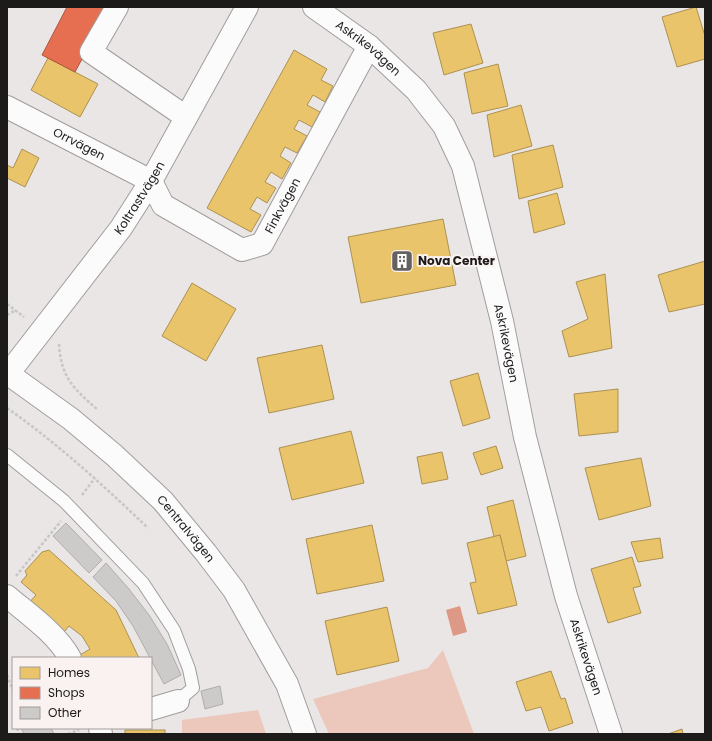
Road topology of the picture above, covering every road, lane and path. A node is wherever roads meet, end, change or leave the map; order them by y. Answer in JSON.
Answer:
{"nodes":[{"id":1,"x":117,"y":7,"type":"edge"},
{"id":2,"x":247,"y":7,"type":"edge"},
{"id":3,"x":314,"y":7,"type":"edge"},
{"id":4,"x":369,"y":46,"type":"junction"},
{"id":5,"x":7,"y":107,"type":"edge"},
{"id":6,"x":186,"y":116,"type":"junction"},
{"id":7,"x":151,"y":181,"type":"junction"},
{"id":8,"x":16,"y":310,"type":"dead end"},
{"id":9,"x":7,"y":315,"type":"edge"},
{"id":10,"x":8,"y":374,"type":"edge"},
{"id":11,"x":7,"y":408,"type":"edge"},
{"id":12,"x":7,"y":455,"type":"edge"},
{"id":13,"x":95,"y":478,"type":"junction"},
{"id":14,"x":71,"y":508,"type":"junction"},
{"id":15,"x":148,"y":528,"type":"dead end"},
{"id":16,"x":9,"y":589,"type":"edge"},
{"id":17,"x":69,"y":657,"type":"edge"},
{"id":18,"x":7,"y":675,"type":"edge"},
{"id":19,"x":12,"y":688,"type":"edge"},
{"id":20,"x":178,"y":701,"type":"joint"},
{"id":21,"x":152,"y":709,"type":"edge"},
{"id":22,"x":305,"y":734,"type":"edge"},
{"id":23,"x":611,"y":734,"type":"edge"}],
"edges":[{"from":1,"to":6,"type":"street"},
{"from":2,"to":6,"type":"street","name":"Koltrastvägen"},
{"from":3,"to":4,"type":"street","name":"Askrikevägen"},
{"from":4,"to":7,"type":"street","name":"Finkvägen"},
{"from":4,"to":23,"type":"street","name":"Askrikevägen"},
{"from":5,"to":7,"type":"street","name":"Orrvägen"},
{"from":6,"to":7,"type":"street","name":"Koltrastvägen"},
{"from":7,"to":10,"type":"street","name":"Koltrastvägen"},
{"from":8,"to":9,"type":"path"},
{"from":10,"to":22,"type":"street","name":"Centralvägen"},
{"from":11,"to":13,"type":"path"},
{"from":12,"to":14,"type":"lane"},
{"from":13,"to":14,"type":"path"},
{"from":13,"to":15,"type":"path"},
{"from":14,"to":16,"type":"path"},
{"from":14,"to":20,"type":"lane"},
{"from":16,"to":17,"type":"street"},
{"from":18,"to":19,"type":"path"},
{"from":20,"to":21,"type":"street"}]}
